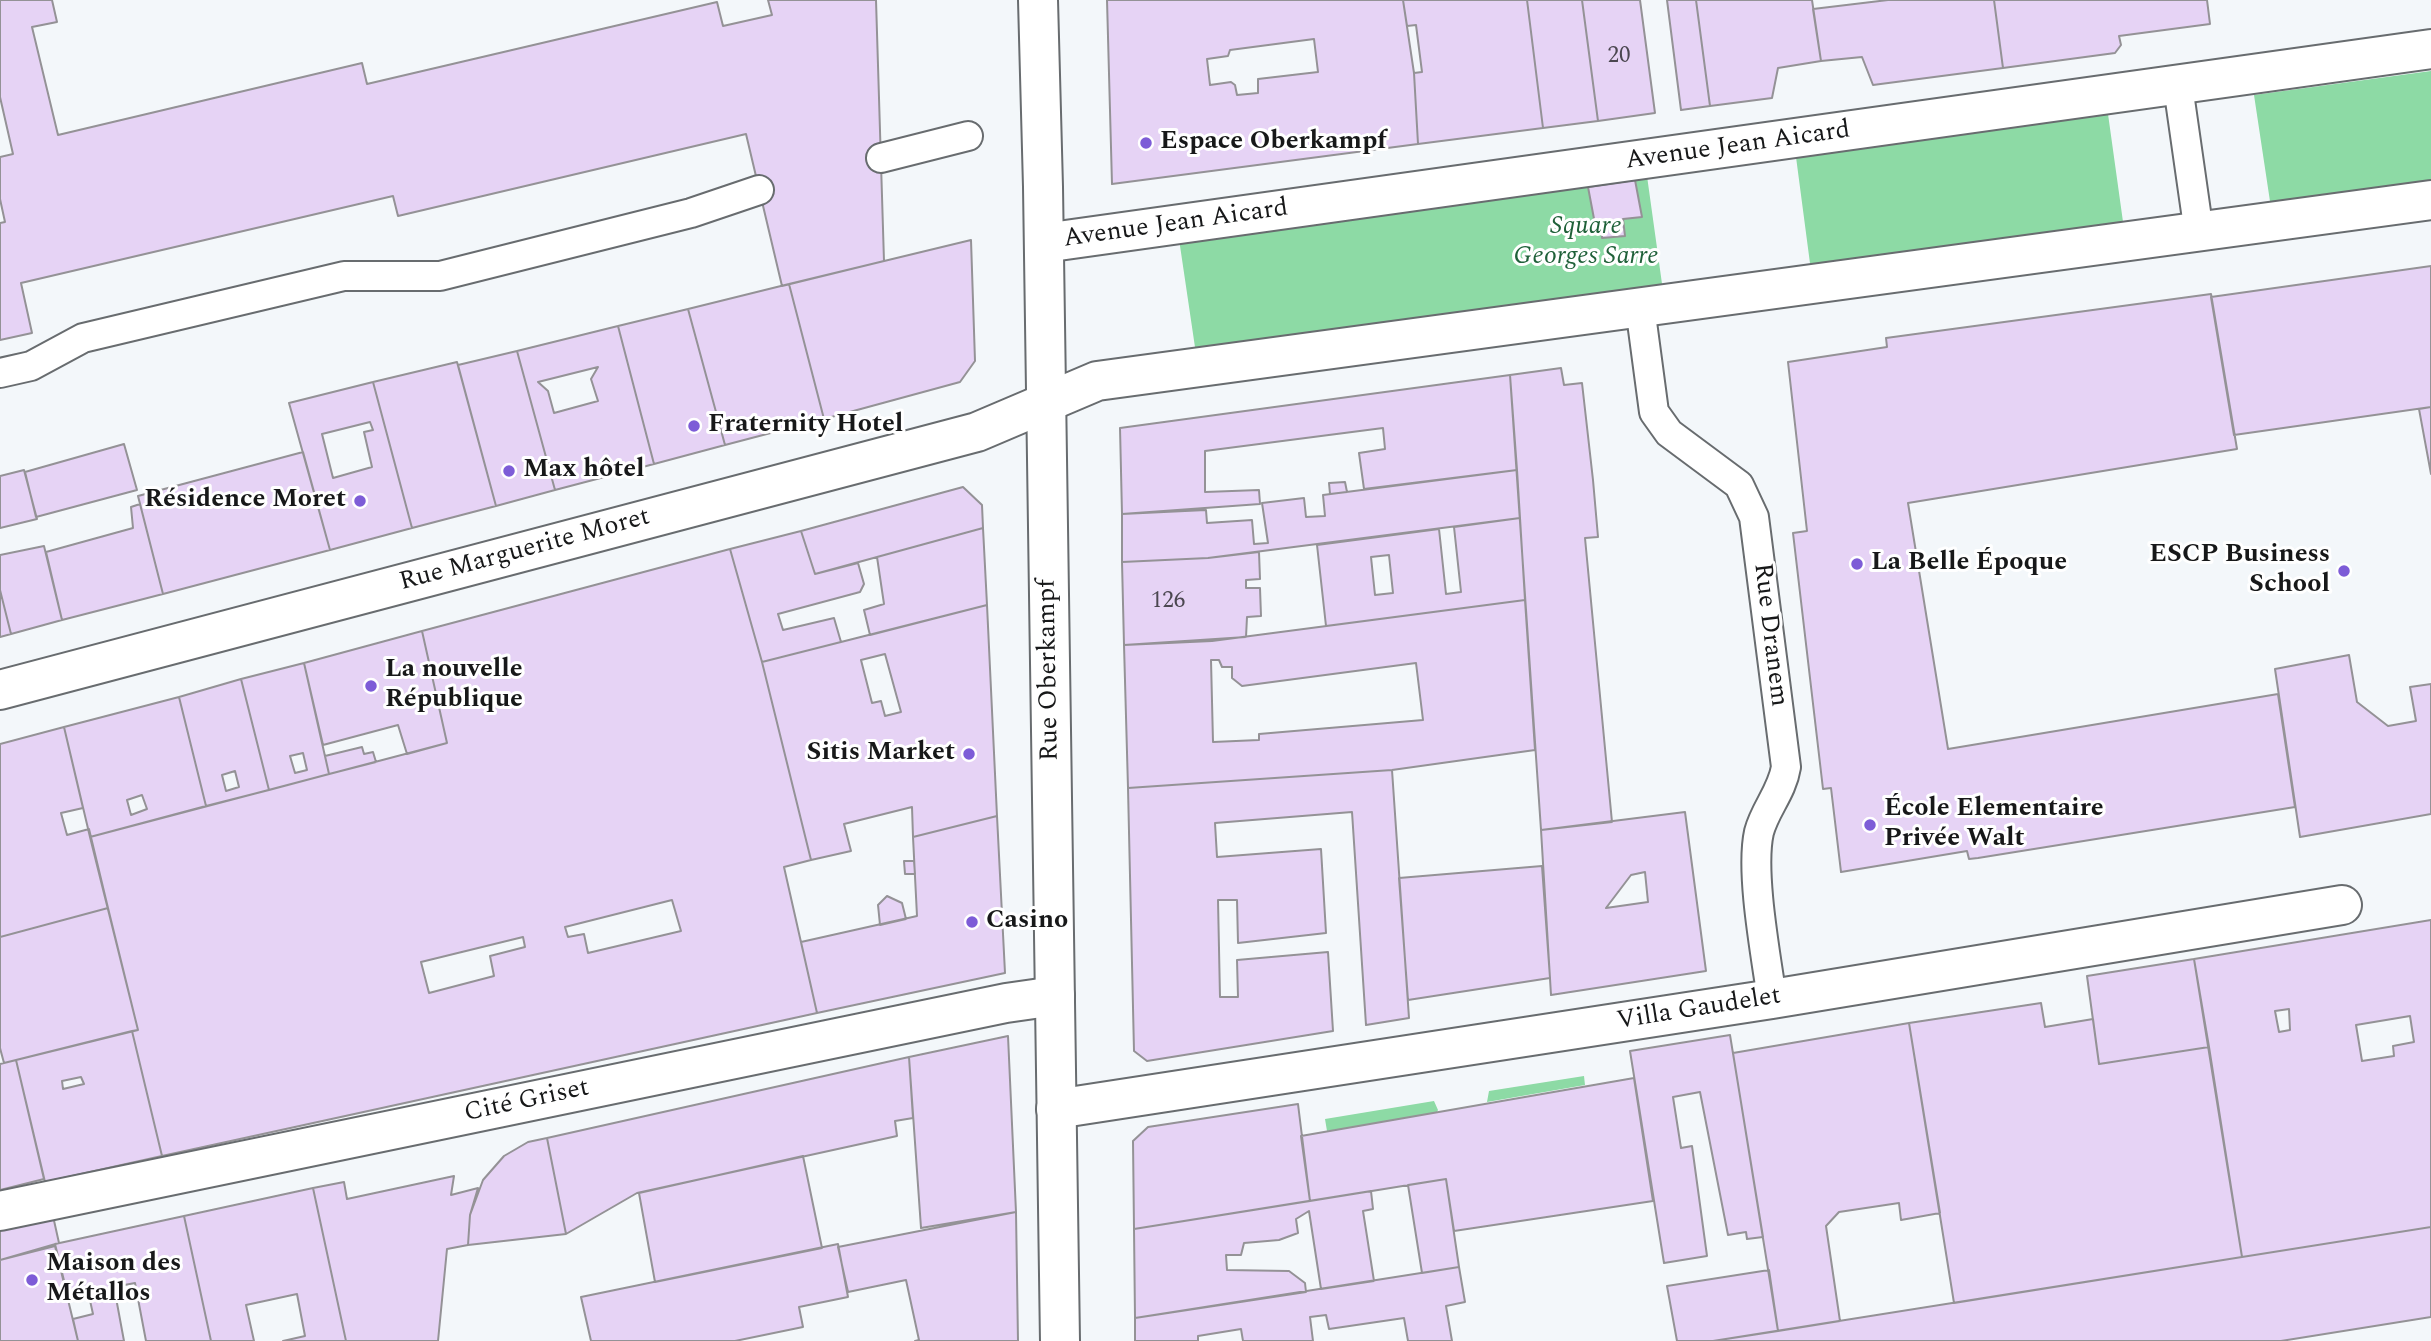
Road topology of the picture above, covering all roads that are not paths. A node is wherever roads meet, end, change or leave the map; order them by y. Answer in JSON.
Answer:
{"nodes":[{"id":1,"x":1038,"y":0,"type":"edge"},
{"id":2,"x":2431,"y":50,"type":"edge"},
{"id":3,"x":2178,"y":86,"type":"junction"},
{"id":4,"x":968,"y":136,"type":"dead end"},
{"id":5,"x":881,"y":158,"type":"dead end"},
{"id":6,"x":759,"y":190,"type":"dead end"},
{"id":7,"x":2431,"y":201,"type":"edge"},
{"id":8,"x":2199,"y":233,"type":"junction"},
{"id":9,"x":1044,"y":243,"type":"junction"},
{"id":10,"x":1640,"y":307,"type":"junction"},
{"id":11,"x":0,"y":373,"type":"edge"},
{"id":12,"x":1047,"y":400,"type":"junction"},
{"id":13,"x":0,"y":690,"type":"edge"},
{"id":14,"x":2342,"y":905,"type":"dead end"},
{"id":15,"x":1055,"y":996,"type":"junction"},
{"id":16,"x":1772,"y":999,"type":"junction"},
{"id":17,"x":1056,"y":1110,"type":"junction"},
{"id":18,"x":0,"y":1211,"type":"edge"},
{"id":19,"x":1060,"y":1341,"type":"edge"}],
"edges":[{"from":1,"to":9,"type":"street","name":"Rue Oberkampf"},
{"from":2,"to":3,"type":"street","name":"Avenue Jean Aicard"},
{"from":3,"to":8,"type":"lane"},
{"from":3,"to":9,"type":"street","name":"Avenue Jean Aicard"},
{"from":4,"to":5,"type":"lane"},
{"from":6,"to":11,"type":"lane"},
{"from":7,"to":8,"type":"street"},
{"from":8,"to":10,"type":"street"},
{"from":9,"to":12,"type":"street","name":"Rue Oberkampf"},
{"from":10,"to":12,"type":"street"},
{"from":10,"to":16,"type":"lane","name":"Rue Dranem"},
{"from":12,"to":13,"type":"street","name":"Rue Marguerite Moret"},
{"from":12,"to":15,"type":"street","name":"Rue Oberkampf"},
{"from":14,"to":16,"type":"street","name":"Villa Gaudelet"},
{"from":15,"to":17,"type":"street","name":"Rue Oberkampf"},
{"from":15,"to":18,"type":"street","name":"Cité Griset"},
{"from":16,"to":17,"type":"street","name":"Villa Gaudelet"},
{"from":17,"to":19,"type":"street","name":"Rue Oberkampf"}]}
